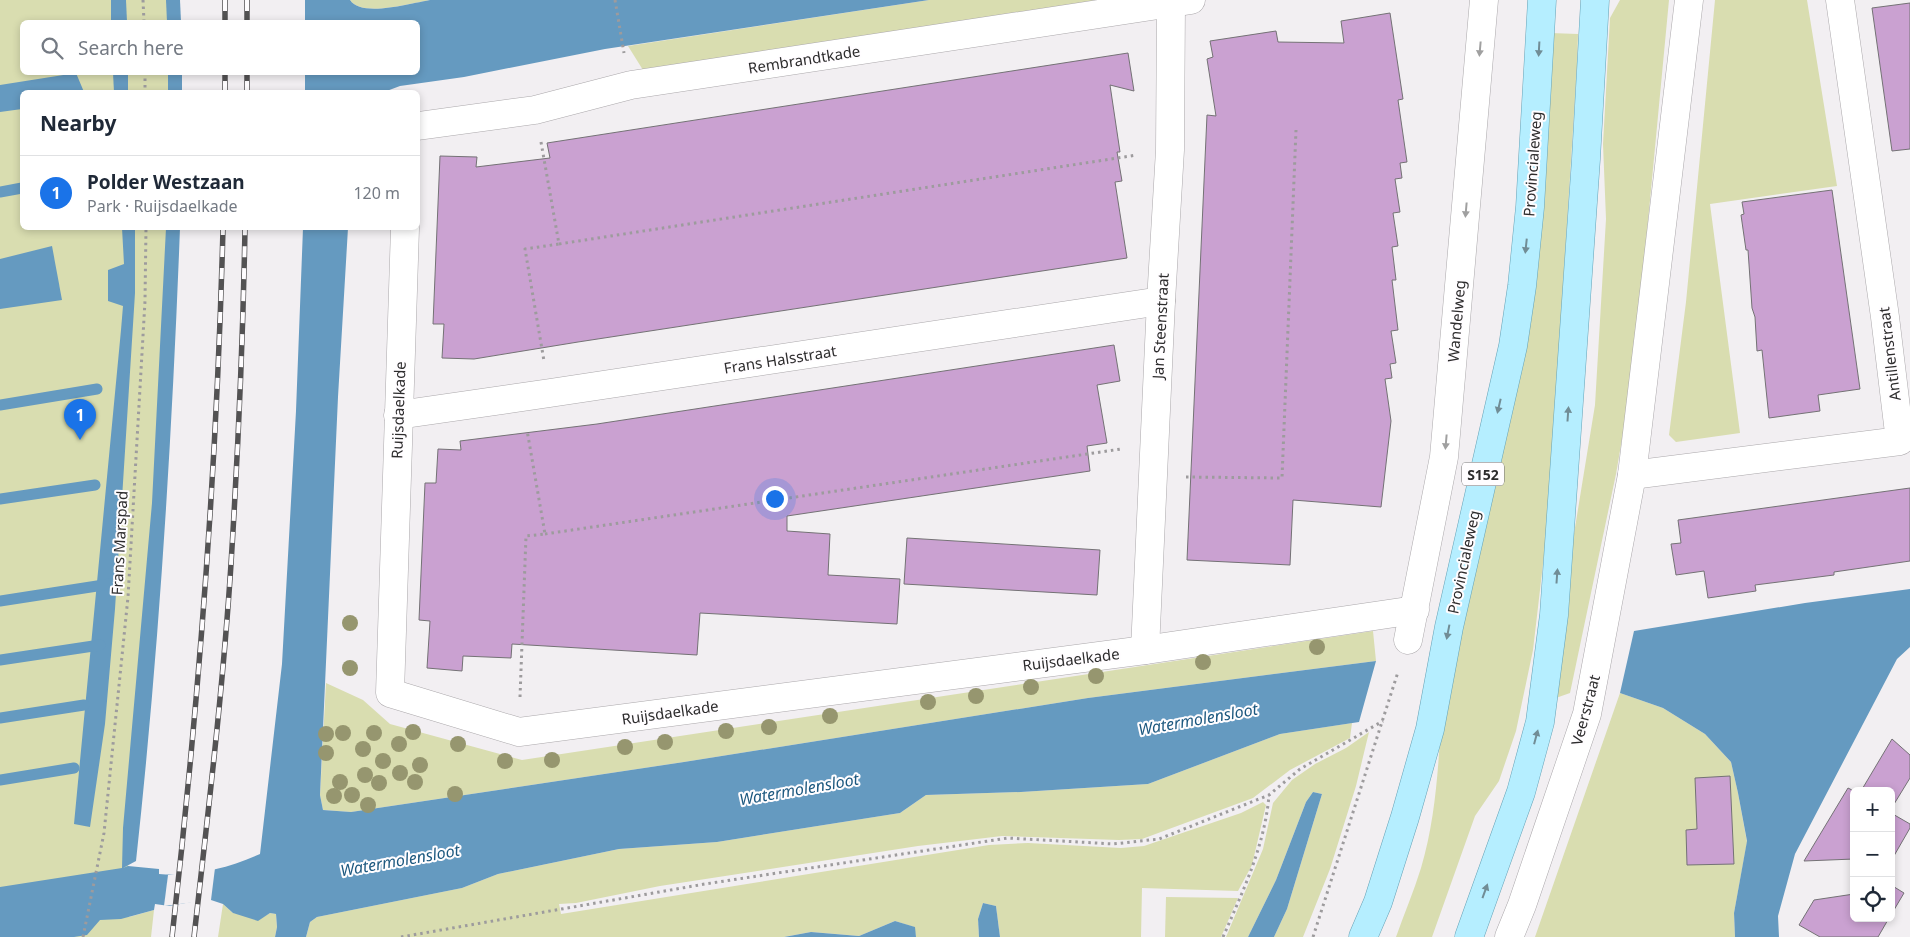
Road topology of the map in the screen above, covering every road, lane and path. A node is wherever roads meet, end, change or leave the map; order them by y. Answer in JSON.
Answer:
{"nodes":[{"id":1,"x":143,"y":0,"type":"edge"},
{"id":2,"x":615,"y":0,"type":"edge"},
{"id":3,"x":1484,"y":0,"type":"edge"},
{"id":4,"x":1542,"y":0,"type":"edge"},
{"id":5,"x":1594,"y":0,"type":"edge"},
{"id":6,"x":1689,"y":0,"type":"edge"},
{"id":7,"x":1840,"y":0,"type":"edge"},
{"id":8,"x":1181,"y":2,"type":"edge"},
{"id":9,"x":144,"y":20,"type":"edge"},
{"id":10,"x":624,"y":52,"type":"dead end"},
{"id":11,"x":145,"y":75,"type":"edge"},
{"id":12,"x":145,"y":90,"type":"edge"},
{"id":13,"x":535,"y":110,"type":"junction"},
{"id":14,"x":420,"y":126,"type":"edge"},
{"id":15,"x":1296,"y":130,"type":"dead end"},
{"id":16,"x":1170,"y":150,"type":"junction"},
{"id":17,"x":146,"y":230,"type":"edge"},
{"id":18,"x":404,"y":230,"type":"edge"},
{"id":19,"x":559,"y":244,"type":"junction"},
{"id":20,"x":1161,"y":301,"type":"junction"},
{"id":21,"x":550,"y":393,"type":"junction"},
{"id":22,"x":521,"y":397,"type":"junction"},
{"id":23,"x":398,"y":415,"type":"junction"},
{"id":24,"x":1154,"y":444,"type":"junction"},
{"id":25,"x":1153,"y":476,"type":"junction"},
{"id":26,"x":1632,"y":476,"type":"junction"},
{"id":27,"x":545,"y":534,"type":"junction"},
{"id":28,"x":1415,"y":610,"type":"junction"},
{"id":29,"x":1408,"y":640,"type":"joint"},
{"id":30,"x":1145,"y":650,"type":"junction"},
{"id":31,"x":1383,"y":720,"type":"junction"},
{"id":32,"x":519,"y":732,"type":"junction"},
{"id":33,"x":1270,"y":794,"type":"junction"},
{"id":34,"x":83,"y":937,"type":"edge"},
{"id":35,"x":401,"y":937,"type":"edge"},
{"id":36,"x":1223,"y":937,"type":"edge"},
{"id":37,"x":1314,"y":937,"type":"edge"},
{"id":38,"x":1363,"y":937,"type":"edge"},
{"id":39,"x":1469,"y":937,"type":"edge"},
{"id":40,"x":1509,"y":937,"type":"edge"}],
"edges":[{"from":1,"to":9,"type":"path"},
{"from":2,"to":10,"type":"path"},
{"from":3,"to":28,"type":"street","name":"Wandelweg","one_way":true},
{"from":4,"to":38,"type":"main road","name":"Provincialeweg","number":"S152","one_way":true},
{"from":39,"to":5,"type":"main road","one_way":true},
{"from":6,"to":26,"type":"street"},
{"from":7,"to":26,"type":"street","name":"Antillenstraat"},
{"from":8,"to":13,"type":"street","name":"Rembrandtkade"},
{"from":8,"to":16,"type":"street","name":"Jan Steenstraat"},
{"from":11,"to":12,"type":"path"},
{"from":13,"to":14,"type":"street","name":"Rembrandtkade"},
{"from":13,"to":19,"type":"path"},
{"from":15,"to":25,"type":"path"},
{"from":16,"to":19,"type":"path"},
{"from":16,"to":20,"type":"street","name":"Jan Steenstraat"},
{"from":17,"to":34,"type":"path","name":"Frans Marspad"},
{"from":18,"to":23,"type":"street","name":"Ruijsdaelkade"},
{"from":19,"to":21,"type":"path"},
{"from":20,"to":21,"type":"street","name":"Frans Halsstraat"},
{"from":20,"to":24,"type":"street","name":"Jan Steenstraat"},
{"from":21,"to":22,"type":"street","name":"Frans Halsstraat"},
{"from":22,"to":23,"type":"street","name":"Frans Halsstraat"},
{"from":22,"to":27,"type":"path"},
{"from":23,"to":32,"type":"street","name":"Ruijsdaelkade"},
{"from":24,"to":25,"type":"street","name":"Jan Steenstraat"},
{"from":24,"to":27,"type":"path"},
{"from":25,"to":30,"type":"street","name":"Jan Steenstraat"},
{"from":26,"to":40,"type":"street","name":"Veerstraat"},
{"from":27,"to":32,"type":"path"},
{"from":28,"to":29,"type":"street","name":"Wandelweg"},
{"from":28,"to":30,"type":"street","name":"Ruijsdaelkade"},
{"from":29,"to":31,"type":"path"},
{"from":30,"to":32,"type":"street","name":"Ruijsdaelkade"},
{"from":31,"to":33,"type":"path"},
{"from":31,"to":37,"type":"path"},
{"from":33,"to":35,"type":"path"},
{"from":33,"to":36,"type":"path"}]}
